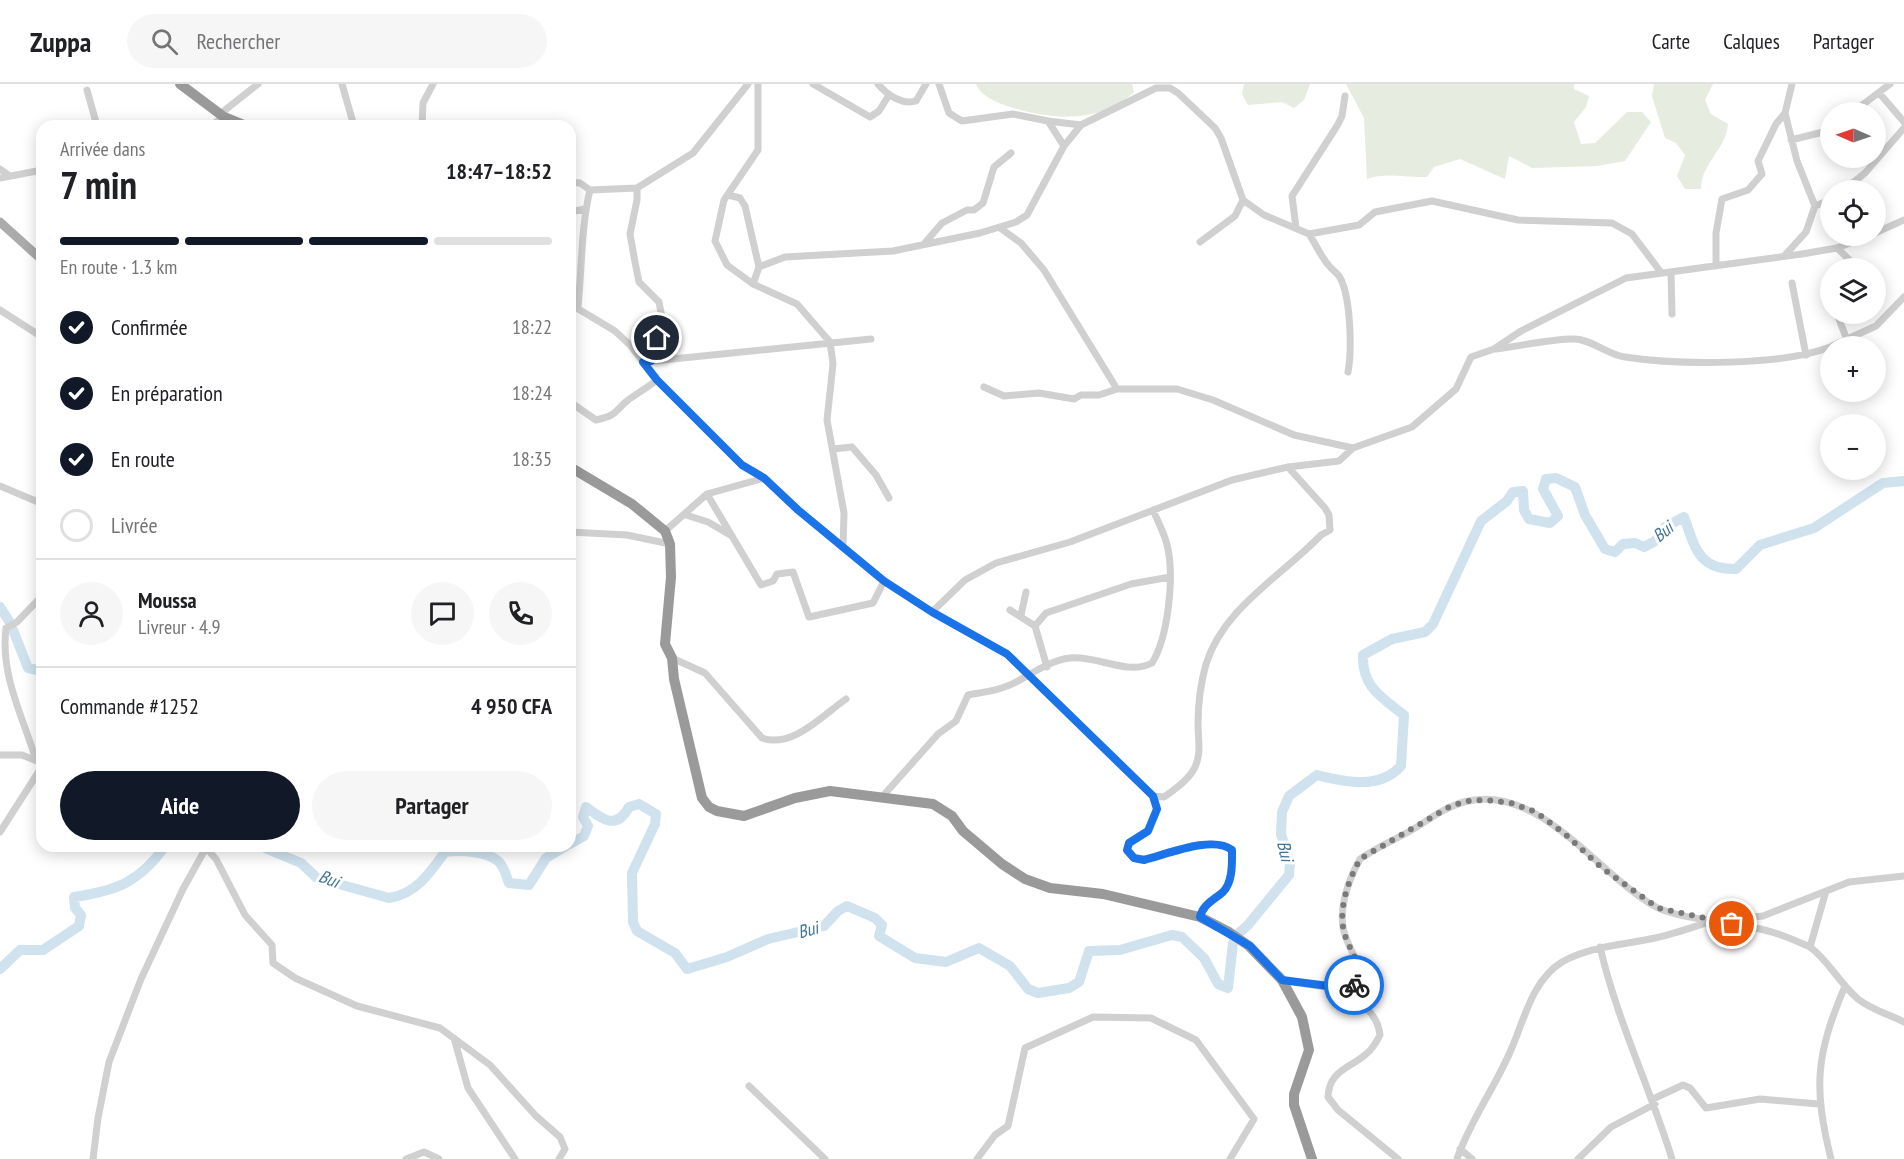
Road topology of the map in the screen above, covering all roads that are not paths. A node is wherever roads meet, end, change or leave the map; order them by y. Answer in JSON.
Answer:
{"nodes":[{"id":1,"x":180,"y":84,"type":"edge"},
{"id":2,"x":258,"y":84,"type":"edge"},
{"id":3,"x":342,"y":84,"type":"edge"},
{"id":4,"x":432,"y":84,"type":"edge"},
{"id":5,"x":748,"y":84,"type":"edge"},
{"id":6,"x":758,"y":84,"type":"edge"},
{"id":7,"x":813,"y":84,"type":"edge"},
{"id":8,"x":878,"y":84,"type":"edge"},
{"id":9,"x":926,"y":84,"type":"edge"},
{"id":10,"x":939,"y":84,"type":"edge"},
{"id":11,"x":1792,"y":84,"type":"edge"},
{"id":12,"x":1890,"y":84,"type":"edge"},
{"id":13,"x":87,"y":90,"type":"dead end"},
{"id":14,"x":1880,"y":94,"type":"junction"},
{"id":15,"x":889,"y":95,"type":"junction"},
{"id":16,"x":1345,"y":96,"type":"dead end"},
{"id":17,"x":1868,"y":102,"type":"edge"},
{"id":18,"x":1785,"y":113,"type":"junction"},
{"id":19,"x":222,"y":116,"type":"junction"},
{"id":20,"x":95,"y":120,"type":"edge"},
{"id":21,"x":217,"y":120,"type":"edge"},
{"id":22,"x":232,"y":120,"type":"edge"},
{"id":23,"x":352,"y":120,"type":"edge"},
{"id":24,"x":422,"y":120,"type":"edge"},
{"id":25,"x":1048,"y":121,"type":"junction"},
{"id":26,"x":1904,"y":122,"type":"edge"},
{"id":27,"x":1081,"y":124,"type":"junction"},
{"id":28,"x":1904,"y":128,"type":"edge"},
{"id":29,"x":1820,"y":133,"type":"edge"},
{"id":30,"x":1791,"y":140,"type":"junction"},
{"id":31,"x":1064,"y":146,"type":"junction"},
{"id":32,"x":1011,"y":153,"type":"dead end"},
{"id":33,"x":0,"y":169,"type":"edge"},
{"id":34,"x":36,"y":171,"type":"edge"},
{"id":35,"x":10,"y":176,"type":"junction"},
{"id":36,"x":0,"y":178,"type":"edge"},
{"id":37,"x":1856,"y":180,"type":"edge"},
{"id":38,"x":576,"y":183,"type":"edge"},
{"id":39,"x":636,"y":188,"type":"junction"},
{"id":40,"x":590,"y":190,"type":"junction"},
{"id":41,"x":728,"y":195,"type":"junction"},
{"id":42,"x":1243,"y":200,"type":"junction"},
{"id":43,"x":1820,"y":204,"type":"edge"},
{"id":44,"x":1815,"y":206,"type":"junction"},
{"id":45,"x":585,"y":209,"type":"junction"},
{"id":46,"x":576,"y":211,"type":"edge"},
{"id":47,"x":1904,"y":220,"type":"edge"},
{"id":48,"x":0,"y":222,"type":"edge"},
{"id":49,"x":1000,"y":228,"type":"junction"},
{"id":50,"x":1296,"y":228,"type":"junction"},
{"id":51,"x":1886,"y":228,"type":"edge"},
{"id":52,"x":1310,"y":234,"type":"junction"},
{"id":53,"x":1200,"y":242,"type":"dead end"},
{"id":54,"x":924,"y":244,"type":"junction"},
{"id":55,"x":1842,"y":246,"type":"edge"},
{"id":56,"x":1837,"y":248,"type":"junction"},
{"id":57,"x":36,"y":255,"type":"edge"},
{"id":58,"x":1785,"y":255,"type":"junction"},
{"id":59,"x":1848,"y":258,"type":"edge"},
{"id":60,"x":1716,"y":266,"type":"junction"},
{"id":61,"x":759,"y":267,"type":"junction"},
{"id":62,"x":1660,"y":271,"type":"junction"},
{"id":63,"x":1671,"y":273,"type":"junction"},
{"id":64,"x":1792,"y":283,"type":"dead end"},
{"id":65,"x":753,"y":284,"type":"junction"},
{"id":66,"x":576,"y":297,"type":"edge"},
{"id":67,"x":1904,"y":297,"type":"edge"},
{"id":68,"x":576,"y":307,"type":"edge"},
{"id":69,"x":0,"y":310,"type":"edge"},
{"id":70,"x":1672,"y":314,"type":"dead end"},
{"id":71,"x":36,"y":333,"type":"edge"},
{"id":72,"x":1855,"y":336,"type":"edge"},
{"id":73,"x":871,"y":339,"type":"dead end"},
{"id":74,"x":830,"y":342,"type":"junction"},
{"id":75,"x":1494,"y":349,"type":"junction"},
{"id":76,"x":1820,"y":351,"type":"edge"},
{"id":77,"x":1806,"y":355,"type":"junction"},
{"id":78,"x":647,"y":361,"type":"junction"},
{"id":79,"x":1348,"y":372,"type":"dead end"},
{"id":80,"x":657,"y":380,"type":"junction"},
{"id":81,"x":984,"y":387,"type":"dead end"},
{"id":82,"x":1117,"y":390,"type":"junction"},
{"id":83,"x":576,"y":406,"type":"edge"},
{"id":84,"x":1353,"y":448,"type":"junction"},
{"id":85,"x":833,"y":449,"type":"junction"},
{"id":86,"x":1288,"y":466,"type":"junction"},
{"id":87,"x":576,"y":471,"type":"edge"},
{"id":88,"x":764,"y":478,"type":"junction"},
{"id":89,"x":0,"y":486,"type":"edge"},
{"id":90,"x":707,"y":494,"type":"junction"},
{"id":91,"x":889,"y":498,"type":"dead end"},
{"id":92,"x":36,"y":501,"type":"edge"},
{"id":93,"x":1153,"y":510,"type":"junction"},
{"id":94,"x":686,"y":515,"type":"junction"},
{"id":95,"x":665,"y":531,"type":"junction"},
{"id":96,"x":576,"y":532,"type":"edge"},
{"id":97,"x":732,"y":536,"type":"junction"},
{"id":98,"x":670,"y":544,"type":"junction"},
{"id":99,"x":843,"y":548,"type":"junction"},
{"id":100,"x":1170,"y":577,"type":"junction"},
{"id":101,"x":884,"y":581,"type":"junction"},
{"id":102,"x":1026,"y":592,"type":"dead end"},
{"id":103,"x":36,"y":602,"type":"edge"},
{"id":104,"x":1010,"y":610,"type":"dead end"},
{"id":105,"x":932,"y":612,"type":"junction"},
{"id":106,"x":1022,"y":615,"type":"junction"},
{"id":107,"x":1035,"y":626,"type":"junction"},
{"id":108,"x":672,"y":658,"type":"junction"},
{"id":109,"x":3,"y":663,"type":"edge"},
{"id":110,"x":1047,"y":667,"type":"junction"},
{"id":111,"x":1029,"y":673,"type":"junction"},
{"id":112,"x":846,"y":699,"type":"dead end"},
{"id":113,"x":0,"y":754,"type":"edge"},
{"id":114,"x":36,"y":760,"type":"joint"},
{"id":115,"x":36,"y":777,"type":"edge"},
{"id":116,"x":1153,"y":796,"type":"junction"},
{"id":117,"x":882,"y":797,"type":"junction"},
{"id":118,"x":1164,"y":797,"type":"junction"},
{"id":119,"x":1157,"y":809,"type":"junction"},
{"id":120,"x":0,"y":832,"type":"edge"},
{"id":121,"x":204,"y":852,"type":"edge"},
{"id":122,"x":211,"y":852,"type":"edge"},
{"id":123,"x":1904,"y":876,"type":"edge"},
{"id":124,"x":1826,"y":891,"type":"junction"},
{"id":125,"x":1200,"y":917,"type":"junction"},
{"id":126,"x":1712,"y":921,"type":"junction"},
{"id":127,"x":1600,"y":947,"type":"junction"},
{"id":128,"x":1810,"y":947,"type":"junction"},
{"id":129,"x":1282,"y":980,"type":"junction"},
{"id":130,"x":1845,"y":986,"type":"junction"},
{"id":131,"x":1344,"y":988,"type":"junction"},
{"id":132,"x":1904,"y":1022,"type":"edge"},
{"id":133,"x":454,"y":1038,"type":"junction"},
{"id":134,"x":749,"y":1086,"type":"dead end"},
{"id":135,"x":1654,"y":1102,"type":"junction"},
{"id":136,"x":1819,"y":1104,"type":"junction"},
{"id":137,"x":1460,"y":1149,"type":"junction"},
{"id":138,"x":93,"y":1159,"type":"edge"},
{"id":139,"x":406,"y":1159,"type":"edge"},
{"id":140,"x":439,"y":1159,"type":"edge"},
{"id":141,"x":515,"y":1159,"type":"edge"},
{"id":142,"x":559,"y":1159,"type":"edge"},
{"id":143,"x":825,"y":1159,"type":"edge"},
{"id":144,"x":977,"y":1159,"type":"edge"},
{"id":145,"x":1230,"y":1159,"type":"edge"},
{"id":146,"x":1312,"y":1159,"type":"edge"},
{"id":147,"x":1398,"y":1159,"type":"edge"},
{"id":148,"x":1457,"y":1159,"type":"edge"},
{"id":149,"x":1472,"y":1159,"type":"edge"},
{"id":150,"x":1578,"y":1159,"type":"edge"},
{"id":151,"x":1672,"y":1159,"type":"edge"},
{"id":152,"x":1832,"y":1159,"type":"edge"}],
"edges":[{"from":1,"to":19,"type":"highway"},
{"from":2,"to":19,"type":"street"},
{"from":3,"to":23,"type":"street"},
{"from":4,"to":24,"type":"street"},
{"from":5,"to":39,"type":"street"},
{"from":6,"to":41,"type":"street"},
{"from":7,"to":15,"type":"street"},
{"from":8,"to":15,"type":"street"},
{"from":9,"to":15,"type":"street"},
{"from":10,"to":25,"type":"street"},
{"from":11,"to":18,"type":"street"},
{"from":12,"to":14,"type":"street"},
{"from":13,"to":20,"type":"street"},
{"from":14,"to":17,"type":"street"},
{"from":14,"to":26,"type":"street"},
{"from":16,"to":50,"type":"street"},
{"from":18,"to":30,"type":"street"},
{"from":18,"to":60,"type":"street"},
{"from":19,"to":21,"type":"street"},
{"from":19,"to":22,"type":"highway"},
{"from":25,"to":27,"type":"street"},
{"from":25,"to":31,"type":"street"},
{"from":27,"to":31,"type":"street"},
{"from":27,"to":42,"type":"street"},
{"from":28,"to":37,"type":"street"},
{"from":29,"to":30,"type":"street"},
{"from":30,"to":44,"type":"street"},
{"from":31,"to":49,"type":"street"},
{"from":32,"to":54,"type":"street"},
{"from":33,"to":35,"type":"street"},
{"from":34,"to":35,"type":"street"},
{"from":35,"to":36,"type":"street"},
{"from":38,"to":40,"type":"street"},
{"from":39,"to":40,"type":"street"},
{"from":39,"to":78,"type":"street"},
{"from":40,"to":45,"type":"street"},
{"from":41,"to":61,"type":"street"},
{"from":41,"to":65,"type":"street"},
{"from":42,"to":50,"type":"street"},
{"from":42,"to":53,"type":"street"},
{"from":43,"to":44,"type":"street"},
{"from":44,"to":58,"type":"street"},
{"from":45,"to":46,"type":"street"},
{"from":45,"to":66,"type":"street"},
{"from":47,"to":51,"type":"street"},
{"from":48,"to":57,"type":"main road"},
{"from":49,"to":54,"type":"street"},
{"from":49,"to":82,"type":"street"},
{"from":50,"to":52,"type":"street"},
{"from":52,"to":62,"type":"street"},
{"from":52,"to":79,"type":"street"},
{"from":54,"to":61,"type":"street"},
{"from":55,"to":56,"type":"street"},
{"from":56,"to":58,"type":"street"},
{"from":56,"to":59,"type":"street"},
{"from":58,"to":60,"type":"street"},
{"from":60,"to":63,"type":"street"},
{"from":61,"to":65,"type":"street"},
{"from":62,"to":63,"type":"street"},
{"from":62,"to":75,"type":"street"},
{"from":63,"to":70,"type":"street"},
{"from":64,"to":77,"type":"street"},
{"from":65,"to":74,"type":"street"},
{"from":67,"to":72,"type":"street"},
{"from":68,"to":78,"type":"street"},
{"from":69,"to":71,"type":"street"},
{"from":73,"to":74,"type":"street"},
{"from":74,"to":78,"type":"street"},
{"from":74,"to":85,"type":"street"},
{"from":75,"to":77,"type":"street"},
{"from":75,"to":84,"type":"street"},
{"from":76,"to":77,"type":"street"},
{"from":78,"to":80,"type":"street"},
{"from":80,"to":83,"type":"street"},
{"from":80,"to":88,"type":"street"},
{"from":81,"to":82,"type":"street"},
{"from":82,"to":84,"type":"street"},
{"from":84,"to":86,"type":"street"},
{"from":85,"to":91,"type":"street"},
{"from":85,"to":99,"type":"street"},
{"from":86,"to":93,"type":"street"},
{"from":86,"to":118,"type":"street"},
{"from":87,"to":95,"type":"highway"},
{"from":88,"to":90,"type":"street"},
{"from":88,"to":99,"type":"street"},
{"from":89,"to":92,"type":"street"},
{"from":90,"to":94,"type":"street"},
{"from":90,"to":97,"type":"street"},
{"from":93,"to":100,"type":"street"},
{"from":93,"to":105,"type":"street"},
{"from":94,"to":95,"type":"street"},
{"from":94,"to":97,"type":"street"},
{"from":95,"to":98,"type":"highway"},
{"from":96,"to":98,"type":"street"},
{"from":97,"to":101,"type":"street"},
{"from":98,"to":108,"type":"highway"},
{"from":99,"to":101,"type":"street"},
{"from":100,"to":107,"type":"street"},
{"from":100,"to":110,"type":"street"},
{"from":101,"to":105,"type":"street"},
{"from":102,"to":106,"type":"street"},
{"from":103,"to":109,"type":"street"},
{"from":104,"to":106,"type":"street"},
{"from":105,"to":111,"type":"street"},
{"from":106,"to":107,"type":"street"},
{"from":107,"to":110,"type":"street"},
{"from":108,"to":112,"type":"street"},
{"from":108,"to":117,"type":"highway"},
{"from":109,"to":114,"type":"street"},
{"from":110,"to":111,"type":"street"},
{"from":111,"to":116,"type":"street"},
{"from":111,"to":117,"type":"street"},
{"from":113,"to":114,"type":"street"},
{"from":115,"to":120,"type":"street"},
{"from":116,"to":118,"type":"street"},
{"from":116,"to":119,"type":"street"},
{"from":117,"to":125,"type":"highway"},
{"from":118,"to":119,"type":"street"},
{"from":119,"to":125,"type":"street"},
{"from":121,"to":138,"type":"street"},
{"from":122,"to":133,"type":"street"},
{"from":123,"to":124,"type":"street"},
{"from":124,"to":126,"type":"street"},
{"from":124,"to":128,"type":"street"},
{"from":125,"to":129,"type":"highway"},
{"from":126,"to":127,"type":"street"},
{"from":126,"to":128,"type":"street"},
{"from":126,"to":131,"type":"street"},
{"from":127,"to":135,"type":"street"},
{"from":127,"to":137,"type":"street"},
{"from":128,"to":130,"type":"street"},
{"from":129,"to":131,"type":"street"},
{"from":129,"to":146,"type":"highway"},
{"from":130,"to":132,"type":"street"},
{"from":130,"to":136,"type":"street"},
{"from":131,"to":147,"type":"street"},
{"from":133,"to":141,"type":"street"},
{"from":133,"to":142,"type":"street"},
{"from":134,"to":143,"type":"street"},
{"from":135,"to":136,"type":"street"},
{"from":135,"to":150,"type":"street"},
{"from":135,"to":151,"type":"street"},
{"from":136,"to":152,"type":"street"},
{"from":137,"to":148,"type":"street"},
{"from":137,"to":149,"type":"street"},
{"from":139,"to":140,"type":"street"},
{"from":144,"to":145,"type":"street"}]}
